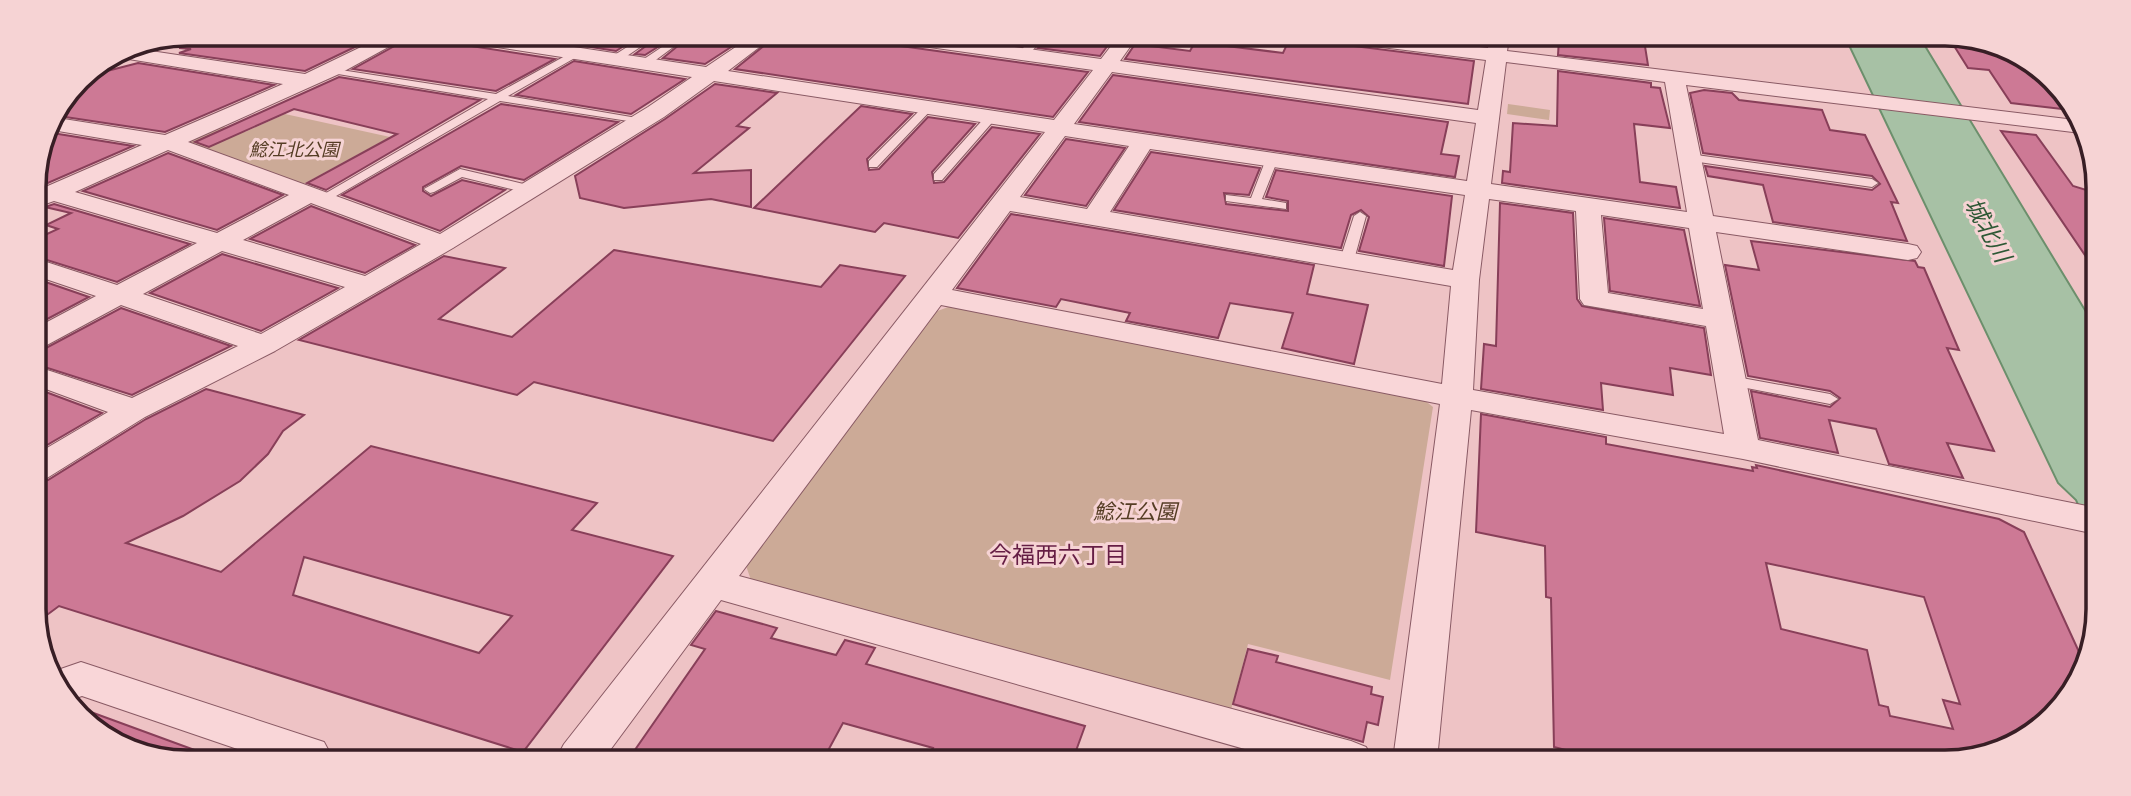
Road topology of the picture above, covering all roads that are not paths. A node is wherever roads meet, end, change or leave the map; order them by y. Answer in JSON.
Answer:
{"nodes":[{"id":1,"x":379,"y":46,"type":"edge"},
{"id":2,"x":532,"y":46,"type":"edge"},
{"id":3,"x":559,"y":46,"type":"edge"},
{"id":4,"x":570,"y":46,"type":"edge"},
{"id":5,"x":579,"y":46,"type":"edge"},
{"id":6,"x":636,"y":46,"type":"edge"},
{"id":7,"x":670,"y":46,"type":"edge"},
{"id":8,"x":749,"y":46,"type":"edge"},
{"id":9,"x":970,"y":46,"type":"edge"},
{"id":10,"x":1031,"y":46,"type":"edge"},
{"id":11,"x":1121,"y":46,"type":"edge"},
{"id":12,"x":1468,"y":46,"type":"edge"},
{"id":13,"x":1498,"y":48,"type":"edge"},
{"id":14,"x":1024,"y":53,"type":"junction"},
{"id":15,"x":136,"y":55,"type":"edge"},
{"id":16,"x":617,"y":58,"type":"junction"},
{"id":17,"x":645,"y":63,"type":"junction"},
{"id":18,"x":1106,"y":65,"type":"junction"},
{"id":19,"x":332,"y":70,"type":"junction"},
{"id":20,"x":709,"y":73,"type":"junction"},
{"id":21,"x":1674,"y":77,"type":"junction"},
{"id":22,"x":307,"y":81,"type":"junction"},
{"id":23,"x":500,"y":99,"type":"junction"},
{"id":24,"x":928,"y":107,"type":"junction"},
{"id":25,"x":991,"y":117,"type":"junction"},
{"id":26,"x":1486,"y":118,"type":"junction"},
{"id":27,"x":637,"y":121,"type":"junction"},
{"id":28,"x":60,"y":125,"type":"edge"},
{"id":29,"x":2072,"y":126,"type":"edge"},
{"id":30,"x":1059,"y":127,"type":"junction"},
{"id":31,"x":1143,"y":141,"type":"junction"},
{"id":32,"x":167,"y":142,"type":"junction"},
{"id":33,"x":1689,"y":158,"type":"junction"},
{"id":34,"x":1272,"y":159,"type":"junction"},
{"id":35,"x":873,"y":164,"type":"dead end"},
{"id":36,"x":938,"y":177,"type":"dead end"},
{"id":37,"x":1872,"y":183,"type":"dead end"},
{"id":38,"x":430,"y":189,"type":"dead end"},
{"id":39,"x":1478,"y":189,"type":"junction"},
{"id":40,"x":532,"y":190,"type":"junction"},
{"id":41,"x":46,"y":196,"type":"edge"},
{"id":42,"x":46,"y":198,"type":"edge"},
{"id":43,"x":314,"y":198,"type":"junction"},
{"id":44,"x":1230,"y":198,"type":"dead end"},
{"id":45,"x":1003,"y":202,"type":"junction"},
{"id":46,"x":1255,"y":202,"type":"junction"},
{"id":47,"x":1588,"y":205,"type":"junction"},
{"id":48,"x":1282,"y":206,"type":"dead end"},
{"id":49,"x":1360,"y":216,"type":"dead end"},
{"id":50,"x":1094,"y":217,"type":"junction"},
{"id":51,"x":1701,"y":222,"type":"junction"},
{"id":52,"x":220,"y":242,"type":"junction"},
{"id":53,"x":441,"y":243,"type":"junction"},
{"id":54,"x":1908,"y":252,"type":"dead end"},
{"id":55,"x":1347,"y":260,"type":"junction"},
{"id":56,"x":46,"y":270,"type":"edge"},
{"id":57,"x":1465,"y":280,"type":"junction"},
{"id":58,"x":367,"y":285,"type":"junction"},
{"id":59,"x":934,"y":295,"type":"junction"},
{"id":60,"x":120,"y":296,"type":"junction"},
{"id":61,"x":1719,"y":320,"type":"junction"},
{"id":62,"x":46,"y":334,"type":"edge"},
{"id":63,"x":264,"y":345,"type":"junction"},
{"id":64,"x":46,"y":379,"type":"edge"},
{"id":65,"x":1731,"y":381,"type":"junction"},
{"id":66,"x":1457,"y":397,"type":"junction"},
{"id":67,"x":1830,"y":399,"type":"dead end"},
{"id":68,"x":134,"y":410,"type":"junction"},
{"id":69,"x":1743,"y":448,"type":"junction"},
{"id":70,"x":46,"y":463,"type":"edge"},
{"id":71,"x":2076,"y":517,"type":"edge"},
{"id":72,"x":712,"y":583,"type":"junction"},
{"id":73,"x":67,"y":684,"type":"edge"},
{"id":74,"x":294,"y":750,"type":"edge"},
{"id":75,"x":584,"y":750,"type":"edge"},
{"id":76,"x":1315,"y":750,"type":"edge"},
{"id":77,"x":1416,"y":750,"type":"edge"}],
"edges":[{"from":1,"to":19,"type":"street"},
{"from":2,"to":3,"type":"street"},
{"from":4,"to":23,"type":"lane"},
{"from":5,"to":16,"type":"street"},
{"from":6,"to":16,"type":"lane"},
{"from":7,"to":17,"type":"lane"},
{"from":8,"to":20,"type":"street"},
{"from":9,"to":14,"type":"street"},
{"from":10,"to":14,"type":"lane"},
{"from":11,"to":18,"type":"street"},
{"from":12,"to":13,"type":"street"},
{"from":13,"to":21,"type":"street"},
{"from":13,"to":26,"type":"street"},
{"from":14,"to":18,"type":"street"},
{"from":15,"to":22,"type":"street"},
{"from":16,"to":17,"type":"street"},
{"from":17,"to":20,"type":"street"},
{"from":18,"to":26,"type":"street"},
{"from":18,"to":30,"type":"street"},
{"from":19,"to":22,"type":"street"},
{"from":19,"to":23,"type":"lane"},
{"from":20,"to":24,"type":"street"},
{"from":20,"to":27,"type":"street"},
{"from":21,"to":29,"type":"street"},
{"from":21,"to":33,"type":"street"},
{"from":22,"to":32,"type":"street"},
{"from":23,"to":27,"type":"lane"},
{"from":23,"to":43,"type":"lane"},
{"from":24,"to":25,"type":"street"},
{"from":24,"to":35,"type":"lane"},
{"from":25,"to":30,"type":"street"},
{"from":25,"to":36,"type":"lane"},
{"from":26,"to":39,"type":"street"},
{"from":27,"to":40,"type":"street"},
{"from":28,"to":32,"type":"street"},
{"from":30,"to":31,"type":"street"},
{"from":30,"to":45,"type":"street"},
{"from":31,"to":34,"type":"street"},
{"from":31,"to":50,"type":"street"},
{"from":32,"to":41,"type":"street"},
{"from":32,"to":43,"type":"street"},
{"from":33,"to":37,"type":"lane"},
{"from":33,"to":51,"type":"street"},
{"from":34,"to":39,"type":"street"},
{"from":34,"to":46,"type":"lane"},
{"from":38,"to":40,"type":"lane"},
{"from":39,"to":47,"type":"street"},
{"from":39,"to":57,"type":"street"},
{"from":40,"to":53,"type":"street"},
{"from":42,"to":52,"type":"street"},
{"from":43,"to":52,"type":"street"},
{"from":43,"to":53,"type":"street"},
{"from":44,"to":46,"type":"lane"},
{"from":45,"to":50,"type":"street"},
{"from":45,"to":59,"type":"street"},
{"from":46,"to":48,"type":"lane"},
{"from":47,"to":51,"type":"street"},
{"from":47,"to":61,"type":"street"},
{"from":49,"to":55,"type":"lane"},
{"from":50,"to":55,"type":"street"},
{"from":51,"to":54,"type":"street"},
{"from":51,"to":61,"type":"street"},
{"from":52,"to":58,"type":"street"},
{"from":52,"to":60,"type":"street"},
{"from":53,"to":58,"type":"street"},
{"from":55,"to":57,"type":"street"},
{"from":56,"to":60,"type":"street"},
{"from":57,"to":66,"type":"street"},
{"from":58,"to":63,"type":"street"},
{"from":59,"to":66,"type":"street"},
{"from":59,"to":72,"type":"street"},
{"from":60,"to":62,"type":"street"},
{"from":60,"to":63,"type":"street"},
{"from":61,"to":65,"type":"street"},
{"from":63,"to":68,"type":"street"},
{"from":64,"to":68,"type":"street"},
{"from":65,"to":67,"type":"lane"},
{"from":65,"to":69,"type":"street"},
{"from":66,"to":69,"type":"street"},
{"from":66,"to":77,"type":"street"},
{"from":68,"to":70,"type":"street"},
{"from":69,"to":71,"type":"street"},
{"from":72,"to":75,"type":"street"},
{"from":72,"to":76,"type":"street"},
{"from":73,"to":74,"type":"street"}]}
